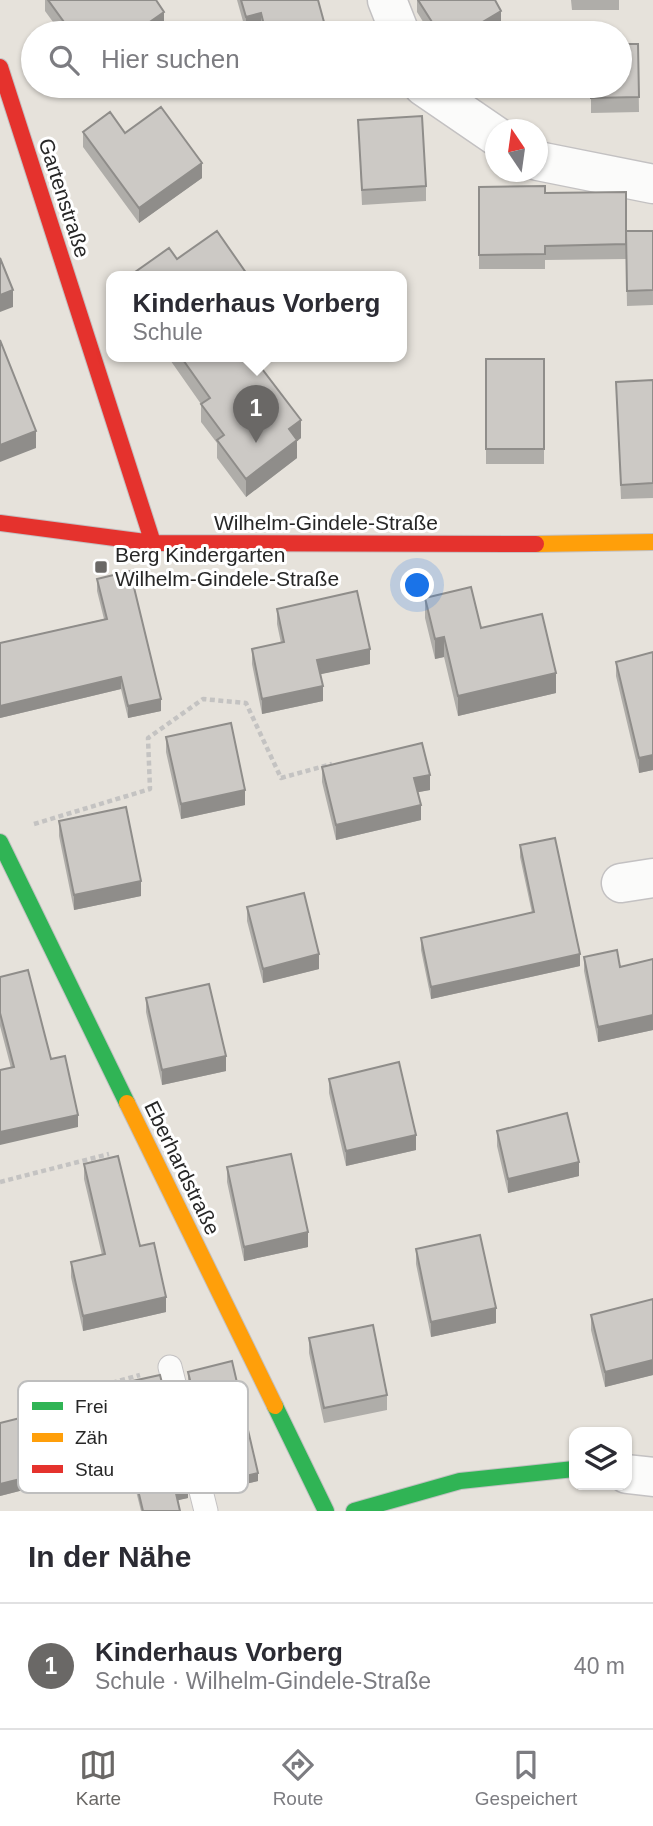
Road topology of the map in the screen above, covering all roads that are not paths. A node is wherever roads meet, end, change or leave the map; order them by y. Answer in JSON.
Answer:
{"nodes":[{"id":1,"x":387,"y":0,"type":"edge"},
{"id":2,"x":395,"y":21,"type":"edge"},
{"id":3,"x":0,"y":67,"type":"edge"},
{"id":4,"x":440,"y":98,"type":"edge"},
{"id":5,"x":485,"y":129,"type":"edge"},
{"id":6,"x":548,"y":164,"type":"edge"},
{"id":7,"x":653,"y":184,"type":"edge"},
{"id":8,"x":0,"y":523,"type":"edge"},
{"id":9,"x":653,"y":542,"type":"edge"},
{"id":10,"x":153,"y":543,"type":"junction"},
{"id":11,"x":0,"y":842,"type":"edge"},
{"id":12,"x":170,"y":1367,"type":"road end"},
{"id":13,"x":174,"y":1381,"type":"edge"},
{"id":14,"x":569,"y":1470,"type":"edge"},
{"id":15,"x":632,"y":1475,"type":"edge"},
{"id":16,"x":653,"y":1477,"type":"edge"},
{"id":17,"x":202,"y":1493,"type":"edge"},
{"id":18,"x":206,"y":1511,"type":"edge"},
{"id":19,"x":326,"y":1511,"type":"edge"},
{"id":20,"x":355,"y":1511,"type":"edge"}],
"edges":[{"from":1,"to":2,"type":"street"},
{"from":3,"to":10,"type":"street","name":"Gartenstraße"},
{"from":4,"to":5,"type":"street"},
{"from":6,"to":7,"type":"street"},
{"from":8,"to":10,"type":"street","name":"Wilhelm-Gindele-Straße"},
{"from":9,"to":10,"type":"street","name":"Wilhelm-Gindele-Straße"},
{"from":11,"to":19,"type":"street","name":"Eberhardstraße"},
{"from":12,"to":13,"type":"lane"},
{"from":14,"to":20,"type":"street"},
{"from":15,"to":16,"type":"street"},
{"from":17,"to":18,"type":"lane"}]}
